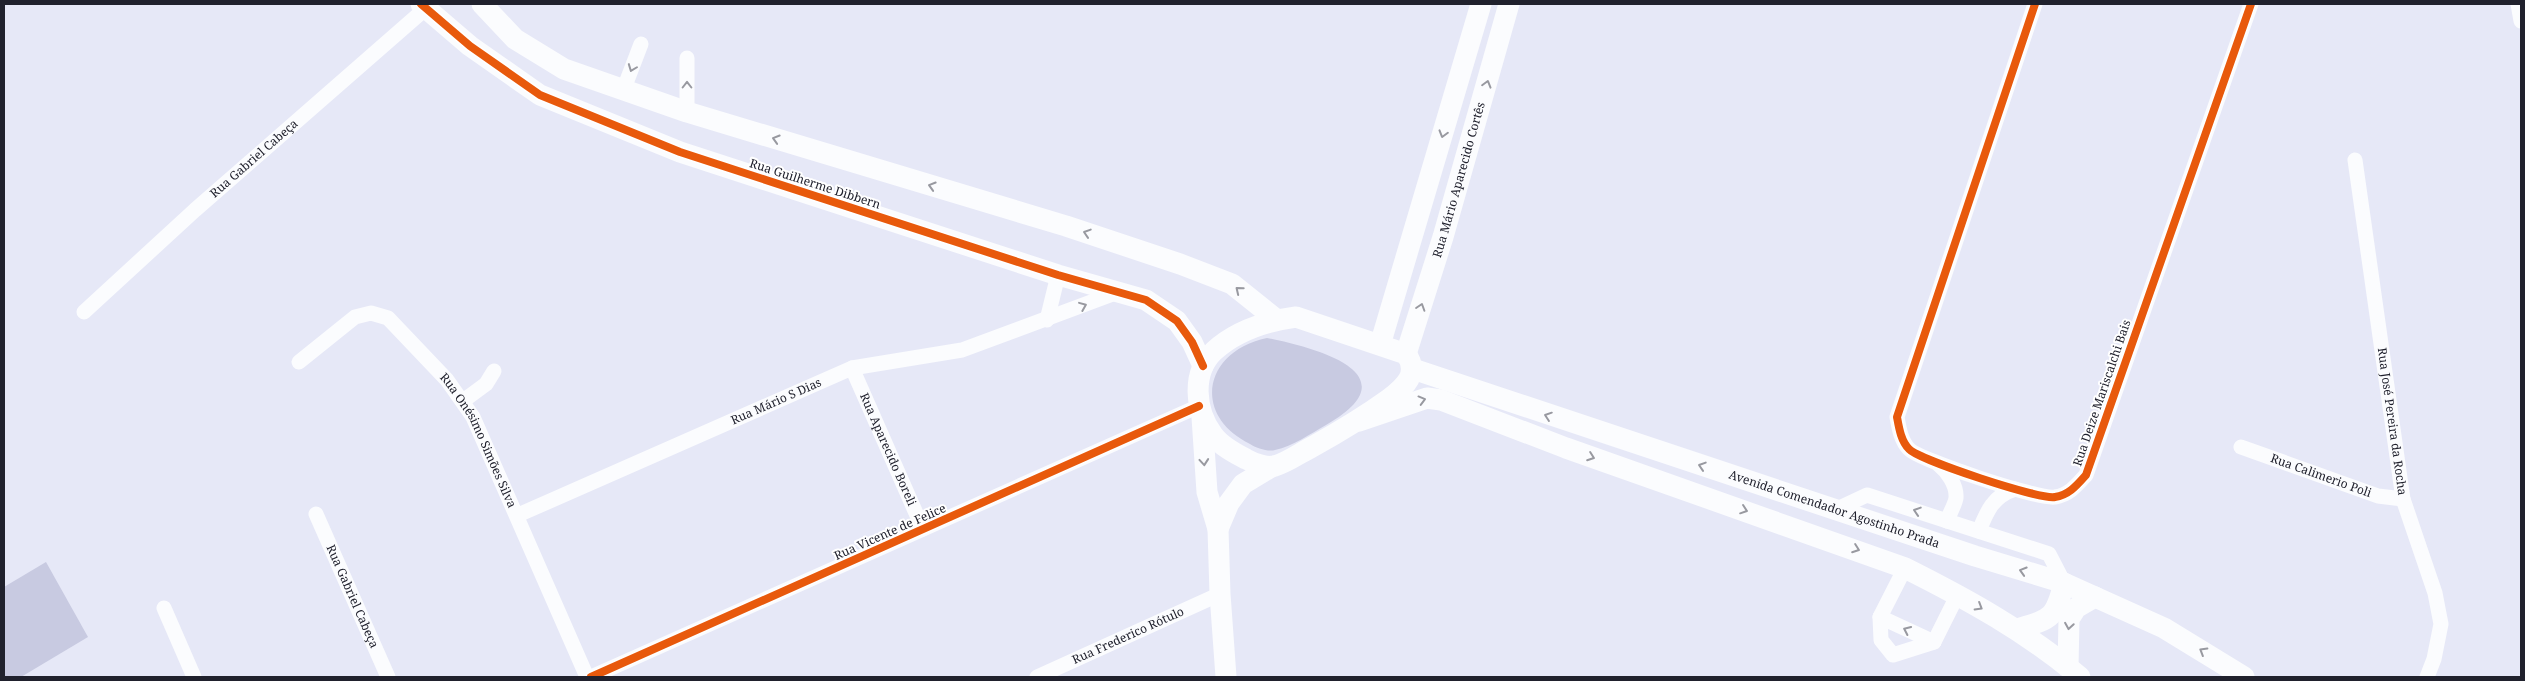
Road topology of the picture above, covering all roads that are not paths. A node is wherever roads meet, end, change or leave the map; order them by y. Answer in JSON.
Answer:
{"nodes":[{"id":1,"x":482,"y":4,"type":"edge"},
{"id":2,"x":1481,"y":4,"type":"edge"},
{"id":3,"x":1509,"y":4,"type":"edge"},
{"id":4,"x":2035,"y":4,"type":"edge"},
{"id":5,"x":2251,"y":4,"type":"edge"},
{"id":6,"x":2518,"y":4,"type":"edge"},
{"id":7,"x":423,"y":6,"type":"edge"},
{"id":8,"x":2521,"y":21,"type":"edge"},
{"id":9,"x":641,"y":44,"type":"dead end"},
{"id":10,"x":687,"y":58,"type":"dead end"},
{"id":11,"x":623,"y":91,"type":"junction"},
{"id":12,"x":688,"y":112,"type":"junction"},
{"id":13,"x":2355,"y":160,"type":"dead end"},
{"id":14,"x":1058,"y":275,"type":"junction"},
{"id":15,"x":1118,"y":292,"type":"junction"},
{"id":16,"x":84,"y":312,"type":"dead end"},
{"id":17,"x":1047,"y":320,"type":"junction"},
{"id":18,"x":1277,"y":320,"type":"junction"},
{"id":19,"x":1380,"y":345,"type":"junction"},
{"id":20,"x":1409,"y":361,"type":"junction"},
{"id":21,"x":299,"y":362,"type":"dead end"},
{"id":22,"x":1203,"y":366,"type":"junction"},
{"id":23,"x":852,"y":368,"type":"junction"},
{"id":24,"x":494,"y":371,"type":"dead end"},
{"id":25,"x":463,"y":401,"type":"junction"},
{"id":26,"x":1201,"y":410,"type":"junction"},
{"id":27,"x":1359,"y":421,"type":"junction"},
{"id":28,"x":2241,"y":447,"type":"dead end"},
{"id":29,"x":1935,"y":461,"type":"junction"},
{"id":30,"x":1273,"y":466,"type":"junction"},
{"id":31,"x":2015,"y":489,"type":"junction"},
{"id":32,"x":2403,"y":499,"type":"junction"},
{"id":33,"x":1835,"y":510,"type":"junction"},
{"id":34,"x":316,"y":514,"type":"dead end"},
{"id":35,"x":518,"y":515,"type":"junction"},
{"id":36,"x":1947,"y":521,"type":"junction"},
{"id":37,"x":1218,"y":529,"type":"junction"},
{"id":38,"x":923,"y":530,"type":"junction"},
{"id":39,"x":1979,"y":531,"type":"junction"},
{"id":40,"x":1905,"y":568,"type":"junction"},
{"id":41,"x":2064,"y":583,"type":"junction"},
{"id":42,"x":1220,"y":594,"type":"junction"},
{"id":43,"x":1958,"y":594,"type":"junction"},
{"id":44,"x":2095,"y":597,"type":"junction"},
{"id":45,"x":164,"y":608,"type":"dead end"},
{"id":46,"x":1880,"y":617,"type":"junction"},
{"id":47,"x":2017,"y":629,"type":"junction"},
{"id":48,"x":1934,"y":642,"type":"junction"},
{"id":49,"x":2074,"y":672,"type":"edge"},
{"id":50,"x":194,"y":677,"type":"edge"},
{"id":51,"x":388,"y":677,"type":"edge"},
{"id":52,"x":589,"y":677,"type":"edge"},
{"id":53,"x":1037,"y":677,"type":"edge"},
{"id":54,"x":1226,"y":677,"type":"edge"},
{"id":55,"x":2244,"y":677,"type":"edge"},
{"id":56,"x":2427,"y":677,"type":"edge"}],
"edges":[{"from":1,"to":11,"type":"main road"},
{"from":2,"to":19,"type":"main road","one_way":true},
{"from":20,"to":3,"type":"main road","name":"Rua Mário Aparecido Cortês","one_way":true},
{"from":4,"to":29,"type":"street","name":"Rua Deize Mariscalchi Bais"},
{"from":5,"to":31,"type":"street","name":"Rua Deize Mariscalchi Bais"},
{"from":6,"to":8,"type":"street"},
{"from":7,"to":14,"type":"main road","name":"Rua Guilherme Dibbern"},
{"from":7,"to":16,"type":"street","name":"Rua Gabriel Cabeça"},
{"from":9,"to":11,"type":"street","one_way":true},
{"from":12,"to":10,"type":"street","one_way":true},
{"from":11,"to":12,"type":"main road"},
{"from":18,"to":12,"type":"main road","one_way":true},
{"from":13,"to":32,"type":"street","name":"Rua José Pereira da Rocha"},
{"from":14,"to":15,"type":"main road","name":"Rua Guilherme Dibbern"},
{"from":14,"to":17,"type":"street"},
{"from":17,"to":15,"type":"street","name":"Rua Mário S Dias","one_way":true},
{"from":15,"to":22,"type":"main road","name":"Rua Guilherme Dibbern"},
{"from":17,"to":23,"type":"street","name":"Rua Mário S Dias"},
{"from":18,"to":19,"type":"main road","name":"Avenida Comendador Agostinho Prada"},
{"from":18,"to":22,"type":"main road","name":"Avenida Comendador Agostinho Prada"},
{"from":19,"to":20,"type":"main road","name":"Avenida Comendador Agostinho Prada"},
{"from":20,"to":27,"type":"main road","name":"Rua Mário Aparecido Cortês"},
{"from":33,"to":20,"type":"main road","name":"Avenida Comendador Agostinho Prada","one_way":true},
{"from":21,"to":25,"type":"street","name":"Rua Onésimo Simões Silva"},
{"from":22,"to":26,"type":"main road"},
{"from":23,"to":35,"type":"street","name":"Rua Mário S Dias"},
{"from":23,"to":38,"type":"street","name":"Rua Aparecido Boreli"},
{"from":24,"to":25,"type":"street"},
{"from":25,"to":35,"type":"street","name":"Rua Onésimo Simões Silva"},
{"from":26,"to":30,"type":"main road"},
{"from":26,"to":37,"type":"main road","one_way":true},
{"from":26,"to":38,"type":"street","name":"Rua Vicente de Felice"},
{"from":27,"to":30,"type":"main road"},
{"from":27,"to":40,"type":"main road","one_way":true},
{"from":28,"to":32,"type":"street","name":"Rua Calimerio Poli"},
{"from":29,"to":31,"type":"street","name":"Rua Deize Mariscalchi Bais"},
{"from":29,"to":36,"type":"street","name":"Rua Deize Mariscalchi Bais"},
{"from":30,"to":37,"type":"main road"},
{"from":31,"to":39,"type":"street"},
{"from":32,"to":56,"type":"street","name":"Rua José Pereira da Rocha"},
{"from":36,"to":33,"type":"street","one_way":true},
{"from":41,"to":33,"type":"main road","name":"Avenida Comendador Agostinho Prada","one_way":true},
{"from":34,"to":51,"type":"street","name":"Rua Gabriel Cabeça"},
{"from":35,"to":52,"type":"street","name":"Rua Onésimo Simões Silva"},
{"from":36,"to":39,"type":"street"},
{"from":37,"to":42,"type":"main road"},
{"from":38,"to":52,"type":"street","name":"Rua Vicente de Felice"},
{"from":39,"to":41,"type":"street"},
{"from":40,"to":43,"type":"main road"},
{"from":40,"to":46,"type":"street"},
{"from":41,"to":44,"type":"main road","name":"Avenida Comendador Agostinho Prada"},
{"from":41,"to":47,"type":"main road"},
{"from":42,"to":53,"type":"street","name":"Rua Frederico Rótulo"},
{"from":42,"to":54,"type":"main road"},
{"from":43,"to":47,"type":"main road","one_way":true},
{"from":43,"to":48,"type":"street"},
{"from":44,"to":49,"type":"main road","one_way":true},
{"from":55,"to":44,"type":"main road","name":"Avenida Comendador Agostinho Prada","one_way":true},
{"from":45,"to":50,"type":"street"},
{"from":48,"to":46,"type":"street","one_way":true},
{"from":46,"to":48,"type":"street"},
{"from":47,"to":49,"type":"main road"}]}
